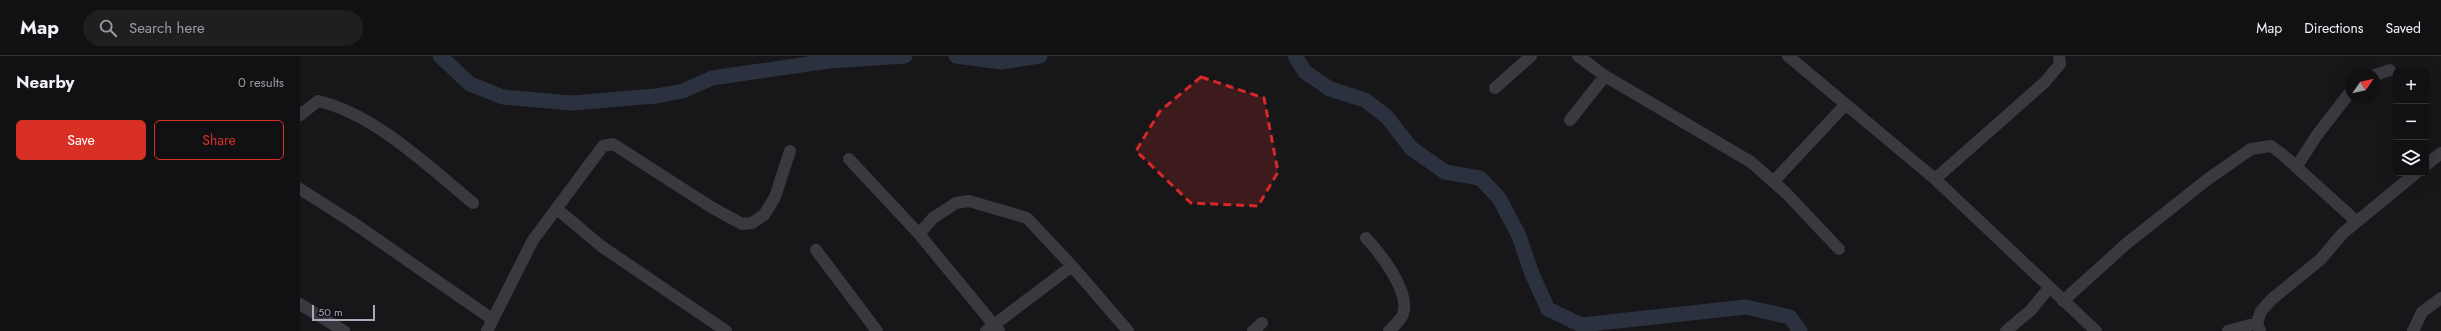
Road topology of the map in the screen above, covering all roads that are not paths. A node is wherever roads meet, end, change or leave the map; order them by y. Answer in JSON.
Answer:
{"nodes":[{"id":1,"x":1531,"y":56,"type":"edge"},
{"id":2,"x":1578,"y":56,"type":"edge"},
{"id":3,"x":1788,"y":56,"type":"edge"},
{"id":4,"x":2059,"y":56,"type":"edge"},
{"id":5,"x":2390,"y":70,"type":"dead end"},
{"id":6,"x":2381,"y":73,"type":"edge"},
{"id":7,"x":1605,"y":76,"type":"junction"},
{"id":8,"x":1495,"y":88,"type":"dead end"},
{"id":9,"x":2345,"y":99,"type":"edge"},
{"id":10,"x":1845,"y":105,"type":"junction"},
{"id":11,"x":300,"y":115,"type":"edge"},
{"id":12,"x":1570,"y":120,"type":"dead end"},
{"id":13,"x":790,"y":151,"type":"dead end"},
{"id":14,"x":2441,"y":153,"type":"edge"},
{"id":15,"x":849,"y":159,"type":"dead end"},
{"id":16,"x":2429,"y":163,"type":"edge"},
{"id":17,"x":2297,"y":166,"type":"junction"},
{"id":18,"x":2412,"y":176,"type":"edge"},
{"id":19,"x":1935,"y":179,"type":"junction"},
{"id":20,"x":1774,"y":181,"type":"junction"},
{"id":21,"x":300,"y":189,"type":"edge"},
{"id":22,"x":473,"y":203,"type":"dead end"},
{"id":23,"x":557,"y":209,"type":"junction"},
{"id":24,"x":2356,"y":222,"type":"junction"},
{"id":25,"x":919,"y":234,"type":"junction"},
{"id":26,"x":1366,"y":238,"type":"dead end"},
{"id":27,"x":1839,"y":249,"type":"dead end"},
{"id":28,"x":816,"y":250,"type":"dead end"},
{"id":29,"x":1072,"y":266,"type":"junction"},
{"id":30,"x":2049,"y":288,"type":"junction"},
{"id":31,"x":2441,"y":298,"type":"edge"},
{"id":32,"x":2063,"y":301,"type":"junction"},
{"id":33,"x":300,"y":304,"type":"edge"},
{"id":34,"x":492,"y":319,"type":"junction"},
{"id":35,"x":2259,"y":327,"type":"edge"},
{"id":36,"x":993,"y":329,"type":"edge"},
{"id":37,"x":2011,"y":329,"type":"edge"},
{"id":38,"x":344,"y":331,"type":"edge"},
{"id":39,"x":487,"y":331,"type":"edge"},
{"id":40,"x":726,"y":331,"type":"edge"},
{"id":41,"x":877,"y":331,"type":"edge"},
{"id":42,"x":1128,"y":331,"type":"edge"},
{"id":43,"x":1389,"y":331,"type":"edge"},
{"id":44,"x":2096,"y":331,"type":"edge"},
{"id":45,"x":2228,"y":331,"type":"edge"},
{"id":46,"x":2413,"y":331,"type":"edge"}],
"edges":[{"from":1,"to":8,"type":"street"},
{"from":2,"to":7,"type":"street"},
{"from":3,"to":10,"type":"street"},
{"from":4,"to":19,"type":"street"},
{"from":5,"to":6,"type":"street"},
{"from":7,"to":12,"type":"street"},
{"from":7,"to":20,"type":"street"},
{"from":9,"to":17,"type":"street"},
{"from":10,"to":19,"type":"street"},
{"from":10,"to":20,"type":"street"},
{"from":11,"to":22,"type":"street"},
{"from":13,"to":23,"type":"street"},
{"from":14,"to":16,"type":"street"},
{"from":15,"to":25,"type":"street"},
{"from":17,"to":24,"type":"street"},
{"from":17,"to":32,"type":"street"},
{"from":18,"to":24,"type":"street"},
{"from":19,"to":30,"type":"street"},
{"from":20,"to":27,"type":"street"},
{"from":21,"to":34,"type":"street"},
{"from":23,"to":34,"type":"street"},
{"from":23,"to":40,"type":"street"},
{"from":24,"to":35,"type":"street"},
{"from":25,"to":29,"type":"street"},
{"from":25,"to":36,"type":"street"},
{"from":26,"to":43,"type":"street"},
{"from":28,"to":41,"type":"street"},
{"from":29,"to":36,"type":"street"},
{"from":29,"to":42,"type":"street"},
{"from":30,"to":32,"type":"street"},
{"from":30,"to":37,"type":"street"},
{"from":31,"to":46,"type":"street"},
{"from":32,"to":44,"type":"street"},
{"from":33,"to":38,"type":"street"},
{"from":34,"to":39,"type":"street"},
{"from":35,"to":45,"type":"street"}]}
